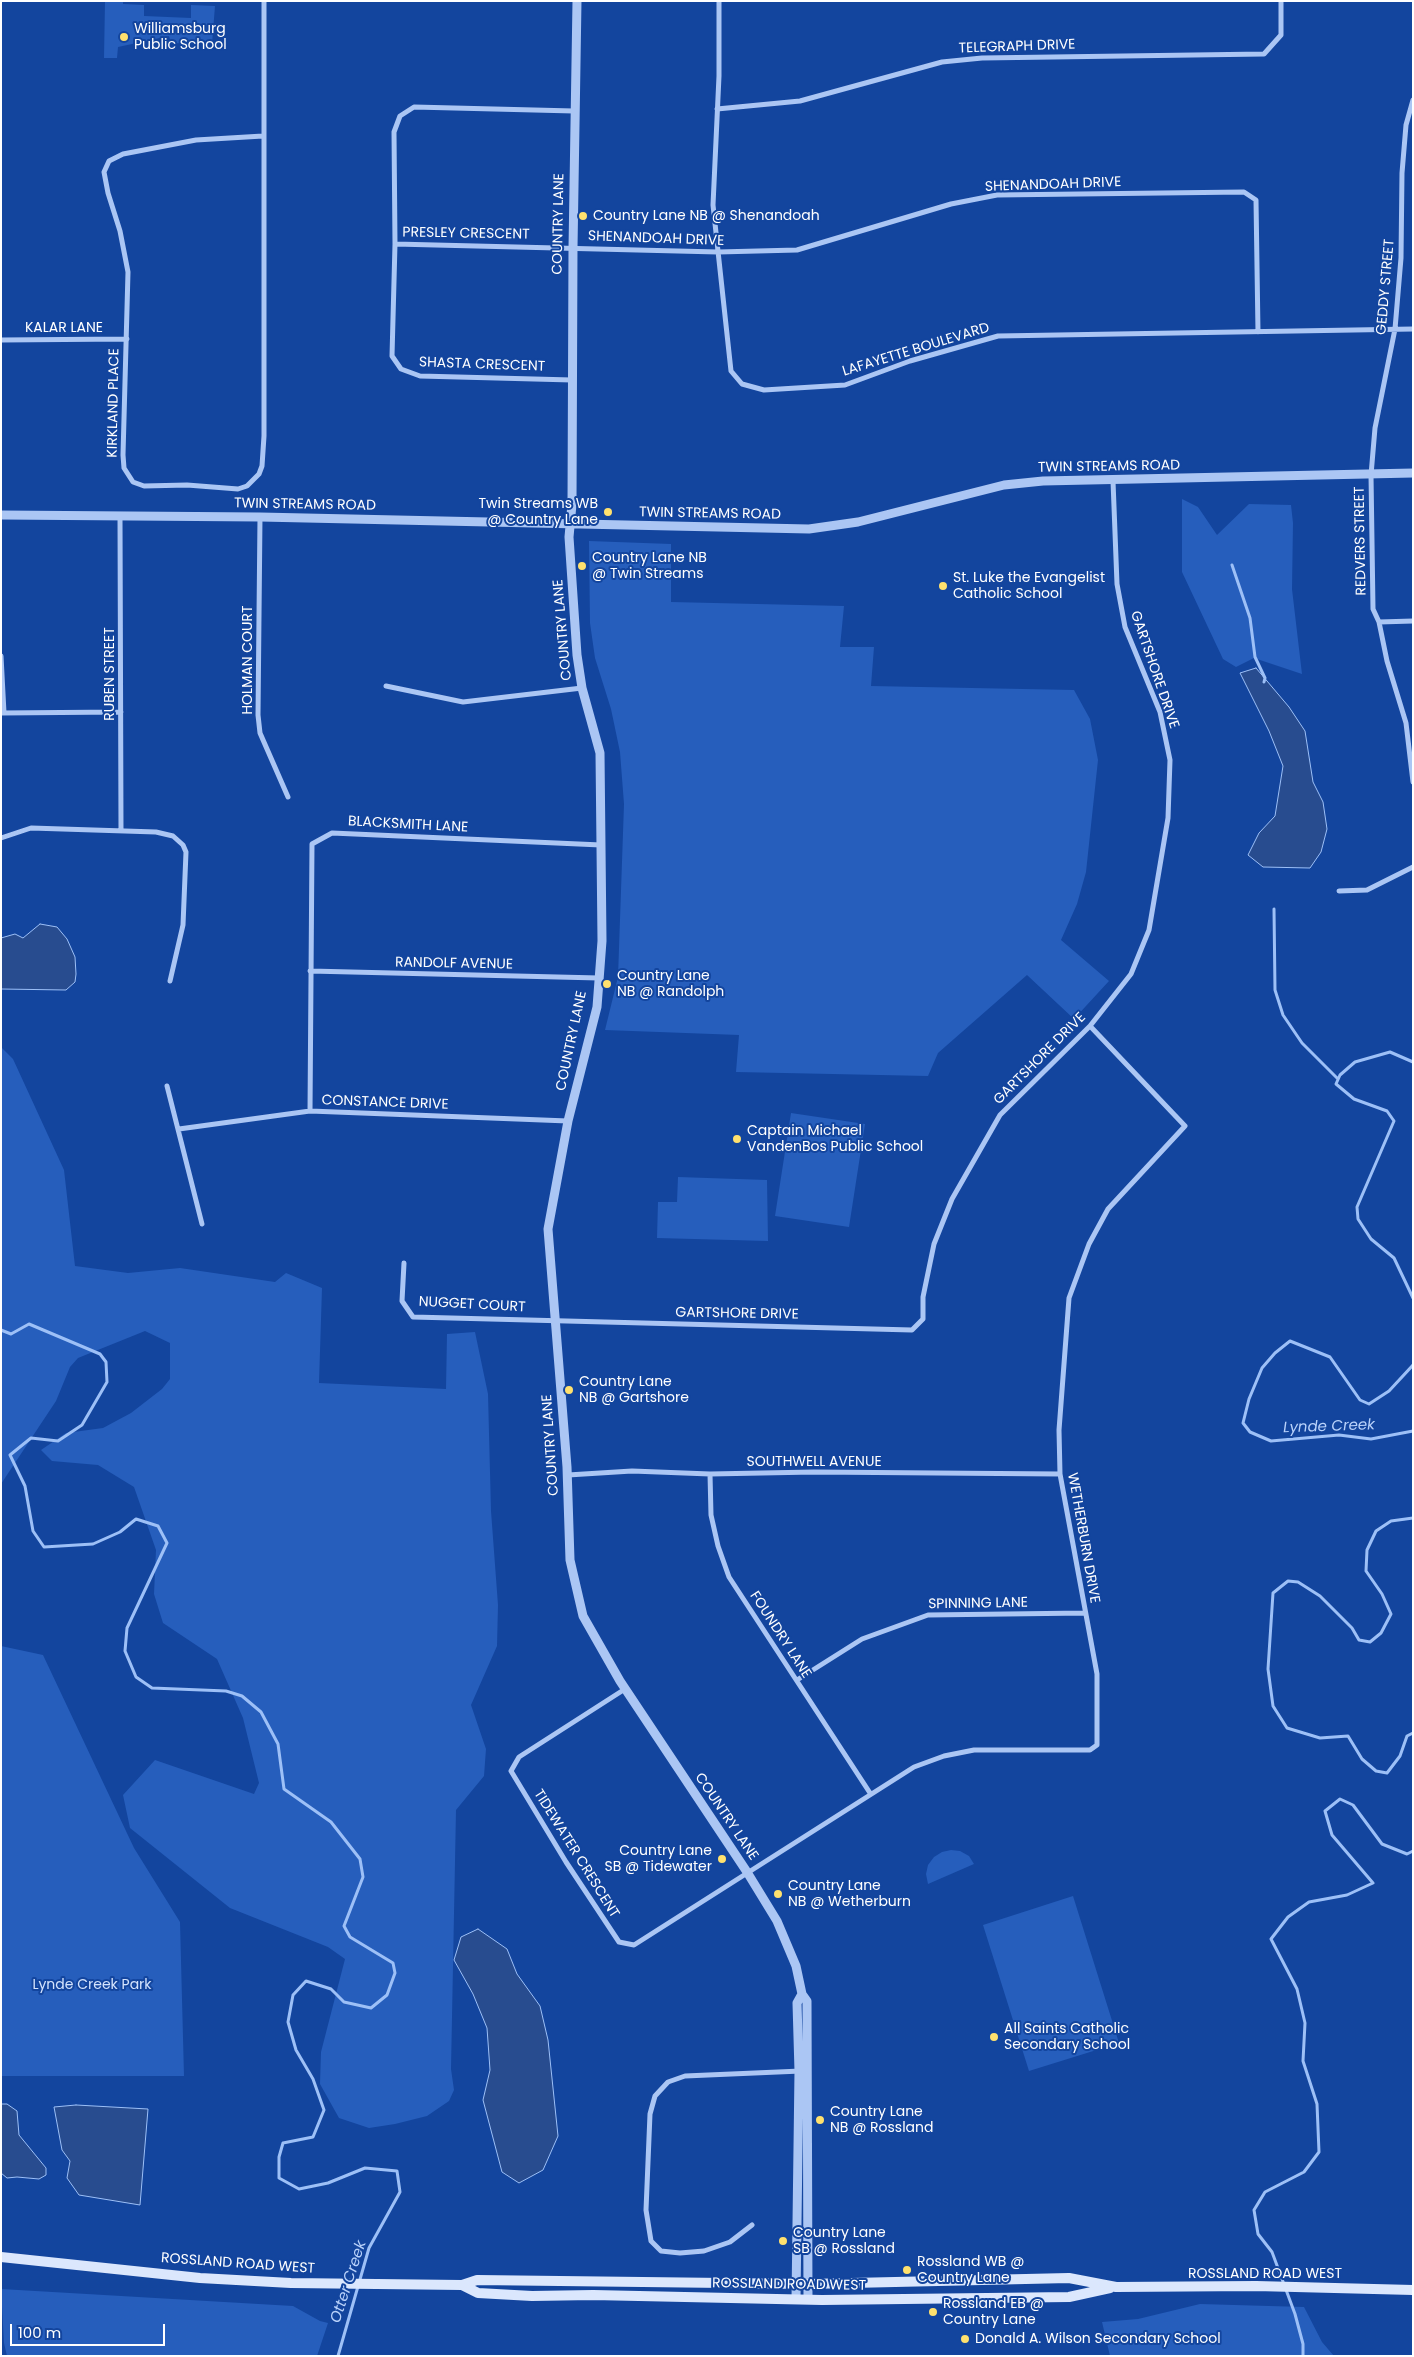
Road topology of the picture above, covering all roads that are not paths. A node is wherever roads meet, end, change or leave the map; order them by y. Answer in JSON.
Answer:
{"nodes":[{"id":1,"x":264,"y":1,"type":"edge"},
{"id":2,"x":577,"y":1,"type":"edge"},
{"id":3,"x":719,"y":1,"type":"edge"},
{"id":4,"x":1281,"y":1,"type":"edge"},
{"id":5,"x":1413,"y":100,"type":"edge"},
{"id":6,"x":717,"y":110,"type":"junction"},
{"id":7,"x":574,"y":111,"type":"junction"},
{"id":8,"x":263,"y":136,"type":"junction"},
{"id":9,"x":395,"y":244,"type":"junction"},
{"id":10,"x":573,"y":248,"type":"junction"},
{"id":11,"x":718,"y":252,"type":"junction"},
{"id":12,"x":1395,"y":329,"type":"junction"},
{"id":13,"x":1413,"y":329,"type":"edge"},
{"id":14,"x":1258,"y":332,"type":"junction"},
{"id":15,"x":127,"y":339,"type":"junction"},
{"id":16,"x":1,"y":340,"type":"edge"},
{"id":17,"x":572,"y":380,"type":"junction"},
{"id":18,"x":1413,"y":473,"type":"edge"},
{"id":19,"x":1371,"y":475,"type":"junction"},
{"id":20,"x":1113,"y":481,"type":"junction"},
{"id":21,"x":1,"y":515,"type":"edge"},
{"id":22,"x":120,"y":516,"type":"junction"},
{"id":23,"x":260,"y":517,"type":"junction"},
{"id":24,"x":571,"y":524,"type":"junction"},
{"id":25,"x":1413,"y":621,"type":"edge"},
{"id":26,"x":1379,"y":622,"type":"junction"},
{"id":27,"x":1,"y":656,"type":"edge"},
{"id":28,"x":386,"y":686,"type":"dead end"},
{"id":29,"x":582,"y":688,"type":"junction"},
{"id":30,"x":121,"y":712,"type":"junction"},
{"id":31,"x":3,"y":713,"type":"edge"},
{"id":32,"x":1413,"y":782,"type":"edge"},
{"id":33,"x":288,"y":797,"type":"dead end"},
{"id":34,"x":121,"y":832,"type":"junction"},
{"id":35,"x":1,"y":838,"type":"edge"},
{"id":36,"x":602,"y":845,"type":"junction"},
{"id":37,"x":1413,"y":867,"type":"edge"},
{"id":38,"x":1339,"y":891,"type":"dead end"},
{"id":39,"x":310,"y":971,"type":"junction"},
{"id":40,"x":599,"y":978,"type":"junction"},
{"id":41,"x":170,"y":981,"type":"dead end"},
{"id":42,"x":1090,"y":1026,"type":"junction"},
{"id":43,"x":167,"y":1086,"type":"dead end"},
{"id":44,"x":310,"y":1111,"type":"junction"},
{"id":45,"x":568,"y":1121,"type":"junction"},
{"id":46,"x":179,"y":1129,"type":"junction"},
{"id":47,"x":202,"y":1224,"type":"dead end"},
{"id":48,"x":404,"y":1263,"type":"dead end"},
{"id":49,"x":554,"y":1320,"type":"junction"},
{"id":50,"x":710,"y":1474,"type":"junction"},
{"id":51,"x":1060,"y":1474,"type":"junction"},
{"id":52,"x":568,"y":1475,"type":"junction"},
{"id":53,"x":1084,"y":1613,"type":"junction"},
{"id":54,"x":797,"y":1680,"type":"junction"},
{"id":55,"x":625,"y":1689,"type":"junction"},
{"id":56,"x":870,"y":1793,"type":"junction"},
{"id":57,"x":747,"y":1872,"type":"junction"},
{"id":58,"x":802,"y":1994,"type":"junction"},
{"id":59,"x":799,"y":2071,"type":"junction"},
{"id":60,"x":809,"y":2071,"type":"junction"},
{"id":61,"x":752,"y":2225,"type":"dead end"},
{"id":62,"x":1,"y":2257,"type":"edge"},
{"id":63,"x":13,"y":2259,"type":"junction"},
{"id":64,"x":1,"y":2262,"type":"edge"},
{"id":65,"x":462,"y":2284,"type":"junction"},
{"id":66,"x":796,"y":2284,"type":"junction"},
{"id":67,"x":808,"y":2284,"type":"junction"},
{"id":68,"x":1116,"y":2287,"type":"junction"},
{"id":69,"x":1413,"y":2290,"type":"edge"},
{"id":70,"x":796,"y":2299,"type":"junction"},
{"id":71,"x":808,"y":2299,"type":"junction"}],
"edges":[{"from":1,"to":8,"type":"street","name":"KIRKLAND PLACE"},
{"from":2,"to":7,"type":"street","name":"COUNTRY LANE"},
{"from":3,"to":6,"type":"street","name":"LAFAYETTE BOULEVARD"},
{"from":4,"to":6,"type":"street","name":"TELEGRAPH DRIVE"},
{"from":5,"to":12,"type":"street","name":"GEDDY STREET"},
{"from":6,"to":11,"type":"street","name":"LAFAYETTE BOULEVARD"},
{"from":7,"to":9,"type":"street","name":"PRESLEY CRESCENT"},
{"from":7,"to":10,"type":"street","name":"COUNTRY LANE"},
{"from":8,"to":15,"type":"street","name":"KIRKLAND PLACE"},
{"from":8,"to":15,"type":"street","name":"KIRKLAND PLACE"},
{"from":9,"to":10,"type":"street","name":"PRESLEY CRESCENT"},
{"from":9,"to":17,"type":"street","name":"SHASTA CRESCENT"},
{"from":10,"to":11,"type":"street","name":"SHENANDOAH DRIVE"},
{"from":10,"to":17,"type":"street","name":"COUNTRY LANE"},
{"from":11,"to":14,"type":"street","name":"LAFAYETTE BOULEVARD"},
{"from":11,"to":14,"type":"street","name":"SHENANDOAH DRIVE"},
{"from":12,"to":13,"type":"street","name":"LAFAYETTE BOULEVARD"},
{"from":12,"to":14,"type":"street","name":"LAFAYETTE BOULEVARD"},
{"from":12,"to":19,"type":"street","name":"GEDDY STREET"},
{"from":15,"to":16,"type":"street","name":"KALAR LANE"},
{"from":17,"to":24,"type":"street","name":"COUNTRY LANE"},
{"from":18,"to":19,"type":"street","name":"TWIN STREAMS ROAD"},
{"from":19,"to":20,"type":"street","name":"TWIN STREAMS ROAD"},
{"from":19,"to":26,"type":"street","name":"REDVERS STREET"},
{"from":20,"to":24,"type":"street","name":"TWIN STREAMS ROAD"},
{"from":20,"to":42,"type":"street","name":"GARTSHORE DRIVE"},
{"from":21,"to":22,"type":"street","name":"TWIN STREAMS ROAD"},
{"from":22,"to":23,"type":"street","name":"TWIN STREAMS ROAD"},
{"from":22,"to":30,"type":"street","name":"RUBEN STREET"},
{"from":23,"to":24,"type":"street","name":"TWIN STREAMS ROAD"},
{"from":23,"to":33,"type":"street","name":"HOLMAN COURT"},
{"from":24,"to":29,"type":"street","name":"COUNTRY LANE"},
{"from":25,"to":26,"type":"street"},
{"from":26,"to":32,"type":"street","name":"REDVERS STREET"},
{"from":27,"to":31,"type":"street"},
{"from":28,"to":29,"type":"street"},
{"from":29,"to":36,"type":"street","name":"COUNTRY LANE"},
{"from":30,"to":31,"type":"street"},
{"from":30,"to":34,"type":"street","name":"RUBEN STREET"},
{"from":34,"to":35,"type":"street"},
{"from":34,"to":41,"type":"street"},
{"from":36,"to":39,"type":"street","name":"BLACKSMITH LANE"},
{"from":36,"to":40,"type":"street","name":"COUNTRY LANE"},
{"from":37,"to":38,"type":"street"},
{"from":39,"to":40,"type":"street","name":"RANDOLF AVENUE"},
{"from":39,"to":44,"type":"street","name":"CONSTANCE DRIVE"},
{"from":40,"to":45,"type":"street","name":"COUNTRY LANE"},
{"from":42,"to":49,"type":"street","name":"GARTSHORE DRIVE"},
{"from":42,"to":51,"type":"street","name":"WETHERBURN DRIVE"},
{"from":43,"to":46,"type":"street"},
{"from":44,"to":45,"type":"street","name":"CONSTANCE DRIVE"},
{"from":44,"to":46,"type":"street"},
{"from":45,"to":49,"type":"street","name":"COUNTRY LANE"},
{"from":46,"to":47,"type":"street"},
{"from":48,"to":49,"type":"street","name":"NUGGET COURT"},
{"from":49,"to":52,"type":"street","name":"COUNTRY LANE"},
{"from":50,"to":51,"type":"street","name":"SOUTHWELL AVENUE"},
{"from":50,"to":52,"type":"street","name":"SOUTHWELL AVENUE"},
{"from":50,"to":54,"type":"street","name":"FOUNDRY LANE"},
{"from":51,"to":53,"type":"street","name":"WETHERBURN DRIVE"},
{"from":52,"to":55,"type":"street","name":"COUNTRY LANE"},
{"from":53,"to":54,"type":"street","name":"SPINNING LANE"},
{"from":53,"to":56,"type":"street","name":"WETHERBURN DRIVE"},
{"from":54,"to":56,"type":"street","name":"FOUNDRY LANE"},
{"from":55,"to":57,"type":"street","name":"COUNTRY LANE"},
{"from":55,"to":57,"type":"street","name":"TIDEWATER CRESCENT"},
{"from":56,"to":57,"type":"street","name":"WETHERBURN DRIVE"},
{"from":57,"to":58,"type":"street","name":"COUNTRY LANE"},
{"from":58,"to":59,"type":"street","name":"COUNTRY LANE"},
{"from":58,"to":60,"type":"street","name":"COUNTRY LANE"},
{"from":59,"to":60,"type":"street"},
{"from":59,"to":61,"type":"street"},
{"from":59,"to":66,"type":"street","name":"COUNTRY LANE"},
{"from":60,"to":67,"type":"street","name":"COUNTRY LANE"},
{"from":62,"to":63,"type":"main road","name":"ROSSLAND ROAD WEST"},
{"from":63,"to":64,"type":"main road","name":"ROSSLAND ROAD WEST"},
{"from":63,"to":65,"type":"main road","name":"ROSSLAND ROAD WEST"},
{"from":65,"to":66,"type":"main road","name":"ROSSLAND ROAD WEST"},
{"from":65,"to":70,"type":"main road","name":"ROSSLAND ROAD WEST"},
{"from":66,"to":67,"type":"main road","name":"ROSSLAND ROAD WEST"},
{"from":66,"to":70,"type":"street","name":"COUNTRY LANE"},
{"from":67,"to":68,"type":"main road","name":"ROSSLAND ROAD WEST"},
{"from":67,"to":71,"type":"street","name":"COUNTRY LANE"},
{"from":68,"to":69,"type":"main road","name":"ROSSLAND ROAD WEST"},
{"from":68,"to":71,"type":"main road","name":"ROSSLAND ROAD WEST"},
{"from":70,"to":71,"type":"main road","name":"ROSSLAND ROAD WEST"}]}
